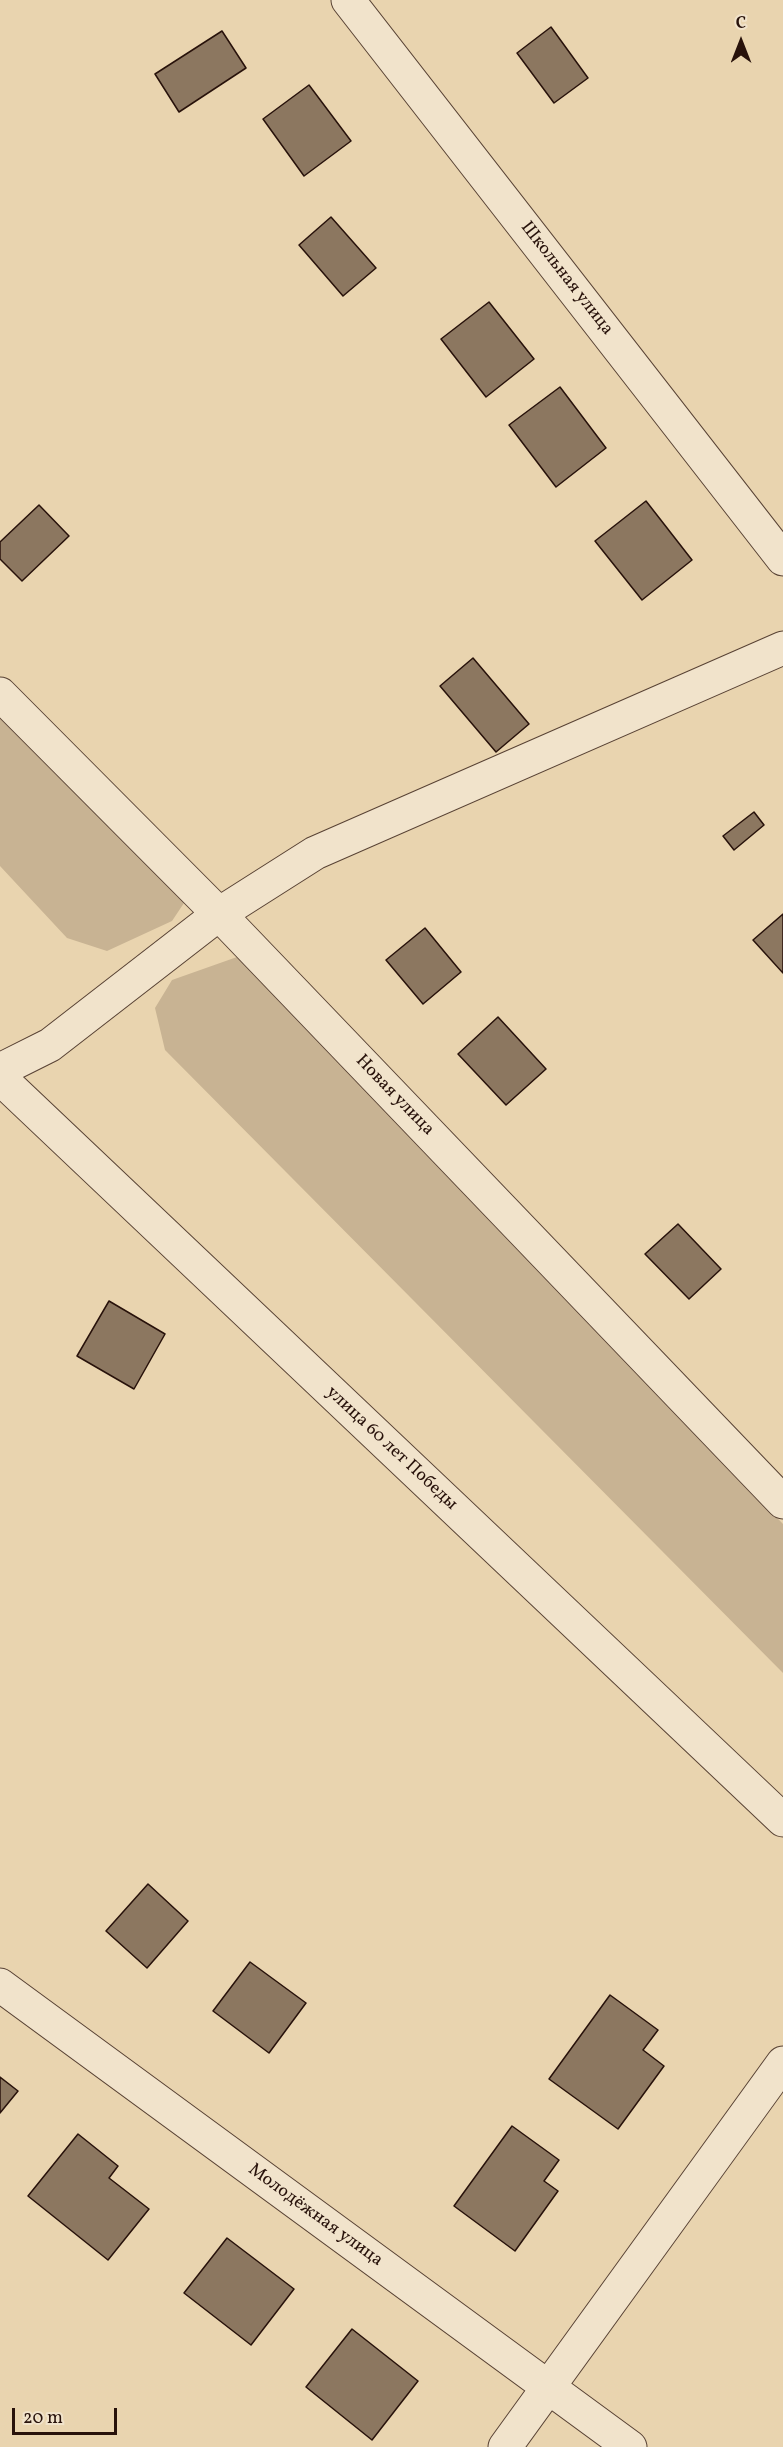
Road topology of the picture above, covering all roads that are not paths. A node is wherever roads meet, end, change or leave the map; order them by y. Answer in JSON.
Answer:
{"nodes":[{"id":1,"x":348,"y":0,"type":"edge"},
{"id":2,"x":783,"y":559,"type":"edge"},
{"id":3,"x":783,"y":648,"type":"edge"},
{"id":4,"x":0,"y":694,"type":"edge"},
{"id":5,"x":219,"y":914,"type":"junction"},
{"id":6,"x":0,"y":1070,"type":"edge"},
{"id":7,"x":0,"y":1078,"type":"edge"},
{"id":8,"x":783,"y":1503,"type":"edge"},
{"id":9,"x":783,"y":1820,"type":"edge"},
{"id":10,"x":0,"y":1985,"type":"edge"},
{"id":11,"x":783,"y":2062,"type":"edge"},
{"id":12,"x":550,"y":2388,"type":"junction"},
{"id":13,"x":505,"y":2447,"type":"edge"},
{"id":14,"x":630,"y":2447,"type":"edge"}],
"edges":[{"from":1,"to":2,"type":"street","name":"Школьная улица"},
{"from":3,"to":5,"type":"street"},
{"from":4,"to":5,"type":"street","name":"Новая улица"},
{"from":5,"to":6,"type":"street"},
{"from":5,"to":8,"type":"street","name":"Новая улица"},
{"from":7,"to":9,"type":"street","name":"улица 60 лет Победы"},
{"from":10,"to":12,"type":"street","name":"Молодёжная улица"},
{"from":11,"to":12,"type":"street"},
{"from":12,"to":13,"type":"street"},
{"from":12,"to":14,"type":"street","name":"Молодёжная улица"}]}
